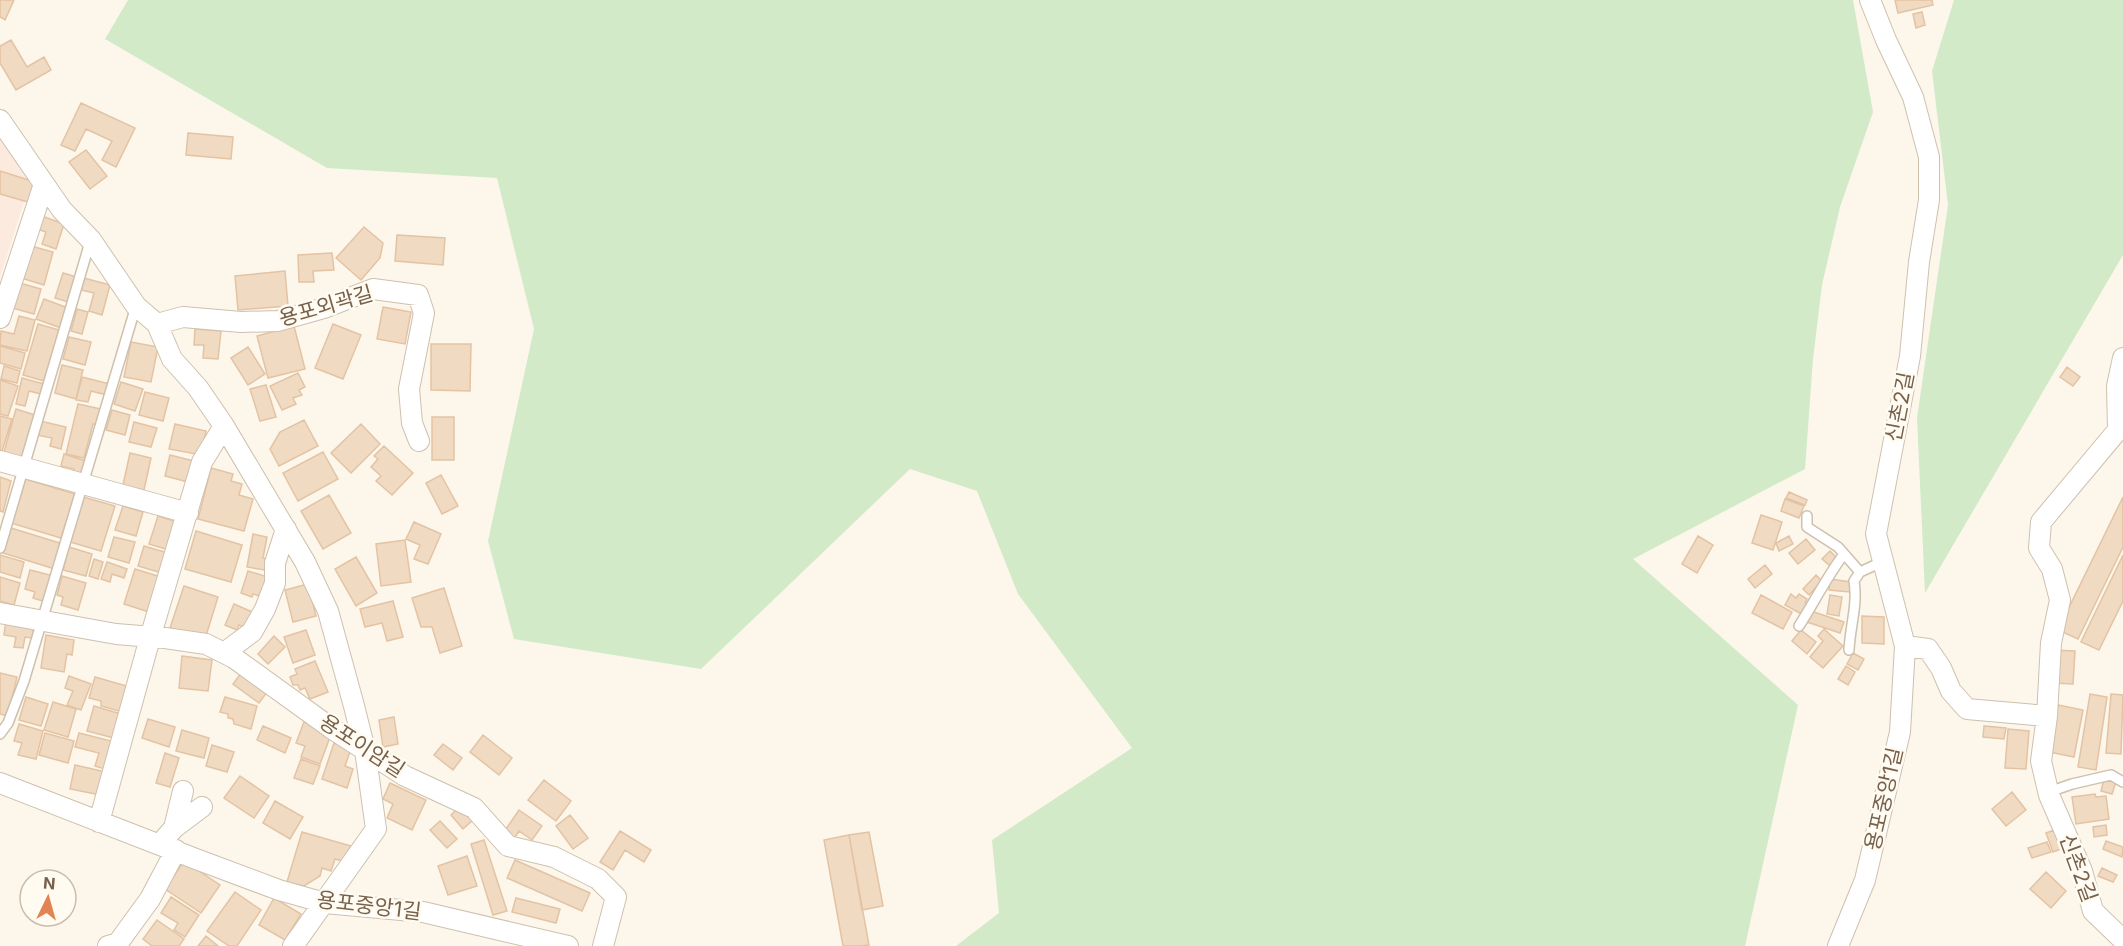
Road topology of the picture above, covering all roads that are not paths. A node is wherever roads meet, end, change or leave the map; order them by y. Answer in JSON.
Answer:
{"nodes":[{"id":1,"x":1870,"y":0,"type":"edge"},
{"id":2,"x":0,"y":120,"type":"edge"},
{"id":3,"x":44,"y":184,"type":"junction"},
{"id":4,"x":91,"y":240,"type":"junction"},
{"id":5,"x":136,"y":306,"type":"junction"},
{"id":6,"x":0,"y":318,"type":"edge"},
{"id":7,"x":157,"y":324,"type":"junction"},
{"id":8,"x":2123,"y":358,"type":"edge"},
{"id":9,"x":224,"y":426,"type":"junction"},
{"id":10,"x":419,"y":441,"type":"dead end"},
{"id":11,"x":0,"y":461,"type":"edge"},
{"id":12,"x":24,"y":468,"type":"junction"},
{"id":13,"x":84,"y":485,"type":"junction"},
{"id":14,"x":188,"y":513,"type":"junction"},
{"id":15,"x":1807,"y":516,"type":"dead end"},
{"id":16,"x":286,"y":529,"type":"junction"},
{"id":17,"x":0,"y":548,"type":"edge"},
{"id":18,"x":1844,"y":554,"type":"junction"},
{"id":19,"x":1884,"y":561,"type":"junction"},
{"id":20,"x":1860,"y":572,"type":"junction"},
{"id":21,"x":0,"y":613,"type":"edge"},
{"id":22,"x":42,"y":621,"type":"junction"},
{"id":23,"x":1799,"y":626,"type":"dead end"},
{"id":24,"x":150,"y":638,"type":"junction"},
{"id":25,"x":1905,"y":646,"type":"junction"},
{"id":26,"x":1849,"y":650,"type":"dead end"},
{"id":27,"x":224,"y":653,"type":"junction"},
{"id":28,"x":2047,"y":716,"type":"junction"},
{"id":29,"x":0,"y":734,"type":"edge"},
{"id":30,"x":365,"y":750,"type":"junction"},
{"id":31,"x":2123,"y":782,"type":"edge"},
{"id":32,"x":0,"y":783,"type":"edge"},
{"id":33,"x":183,"y":791,"type":"dead end"},
{"id":34,"x":2049,"y":792,"type":"junction"},
{"id":35,"x":202,"y":807,"type":"dead end"},
{"id":36,"x":99,"y":822,"type":"junction"},
{"id":37,"x":174,"y":828,"type":"junction"},
{"id":38,"x":168,"y":847,"type":"junction"},
{"id":39,"x":325,"y":903,"type":"junction"},
{"id":40,"x":2123,"y":940,"type":"edge"},
{"id":41,"x":108,"y":946,"type":"edge"},
{"id":42,"x":293,"y":946,"type":"edge"},
{"id":43,"x":568,"y":946,"type":"edge"},
{"id":44,"x":603,"y":946,"type":"edge"},
{"id":45,"x":1838,"y":946,"type":"edge"}],
"edges":[{"from":1,"to":19,"type":"street","name":"신촌2길"},
{"from":2,"to":3,"type":"street"},
{"from":3,"to":4,"type":"street"},
{"from":3,"to":6,"type":"street"},
{"from":4,"to":5,"type":"street"},
{"from":4,"to":12,"type":"lane"},
{"from":5,"to":7,"type":"street"},
{"from":5,"to":13,"type":"lane"},
{"from":7,"to":9,"type":"street"},
{"from":7,"to":10,"type":"street","name":"용포외곽길"},
{"from":8,"to":28,"type":"street","name":"신촌2길"},
{"from":9,"to":14,"type":"street"},
{"from":9,"to":16,"type":"street"},
{"from":11,"to":12,"type":"street"},
{"from":12,"to":13,"type":"street"},
{"from":12,"to":17,"type":"lane"},
{"from":13,"to":14,"type":"street"},
{"from":13,"to":22,"type":"lane"},
{"from":14,"to":24,"type":"street"},
{"from":15,"to":18,"type":"lane"},
{"from":16,"to":27,"type":"street"},
{"from":16,"to":30,"type":"street"},
{"from":18,"to":20,"type":"lane"},
{"from":18,"to":23,"type":"lane"},
{"from":19,"to":20,"type":"lane"},
{"from":19,"to":25,"type":"street","name":"신촌2길"},
{"from":20,"to":26,"type":"lane"},
{"from":21,"to":22,"type":"street","name":"용포이암길"},
{"from":22,"to":24,"type":"street","name":"용포이암길"},
{"from":22,"to":29,"type":"lane"},
{"from":24,"to":27,"type":"street","name":"용포이암길"},
{"from":24,"to":36,"type":"street"},
{"from":25,"to":28,"type":"street"},
{"from":25,"to":45,"type":"street","name":"용포중앙1길"},
{"from":27,"to":30,"type":"street","name":"용포이암길"},
{"from":28,"to":34,"type":"street","name":"신촌2길"},
{"from":30,"to":39,"type":"street"},
{"from":30,"to":44,"type":"street","name":"용포이암길"},
{"from":31,"to":34,"type":"lane"},
{"from":32,"to":36,"type":"street","name":"용포중앙1길"},
{"from":33,"to":37,"type":"street"},
{"from":34,"to":40,"type":"street","name":"신촌2길"},
{"from":35,"to":37,"type":"street"},
{"from":36,"to":38,"type":"street","name":"용포중앙1길"},
{"from":37,"to":38,"type":"street"},
{"from":38,"to":39,"type":"street","name":"용포중앙1길"},
{"from":38,"to":41,"type":"street"},
{"from":39,"to":42,"type":"street"},
{"from":39,"to":43,"type":"street","name":"용포중앙1길"}]}
